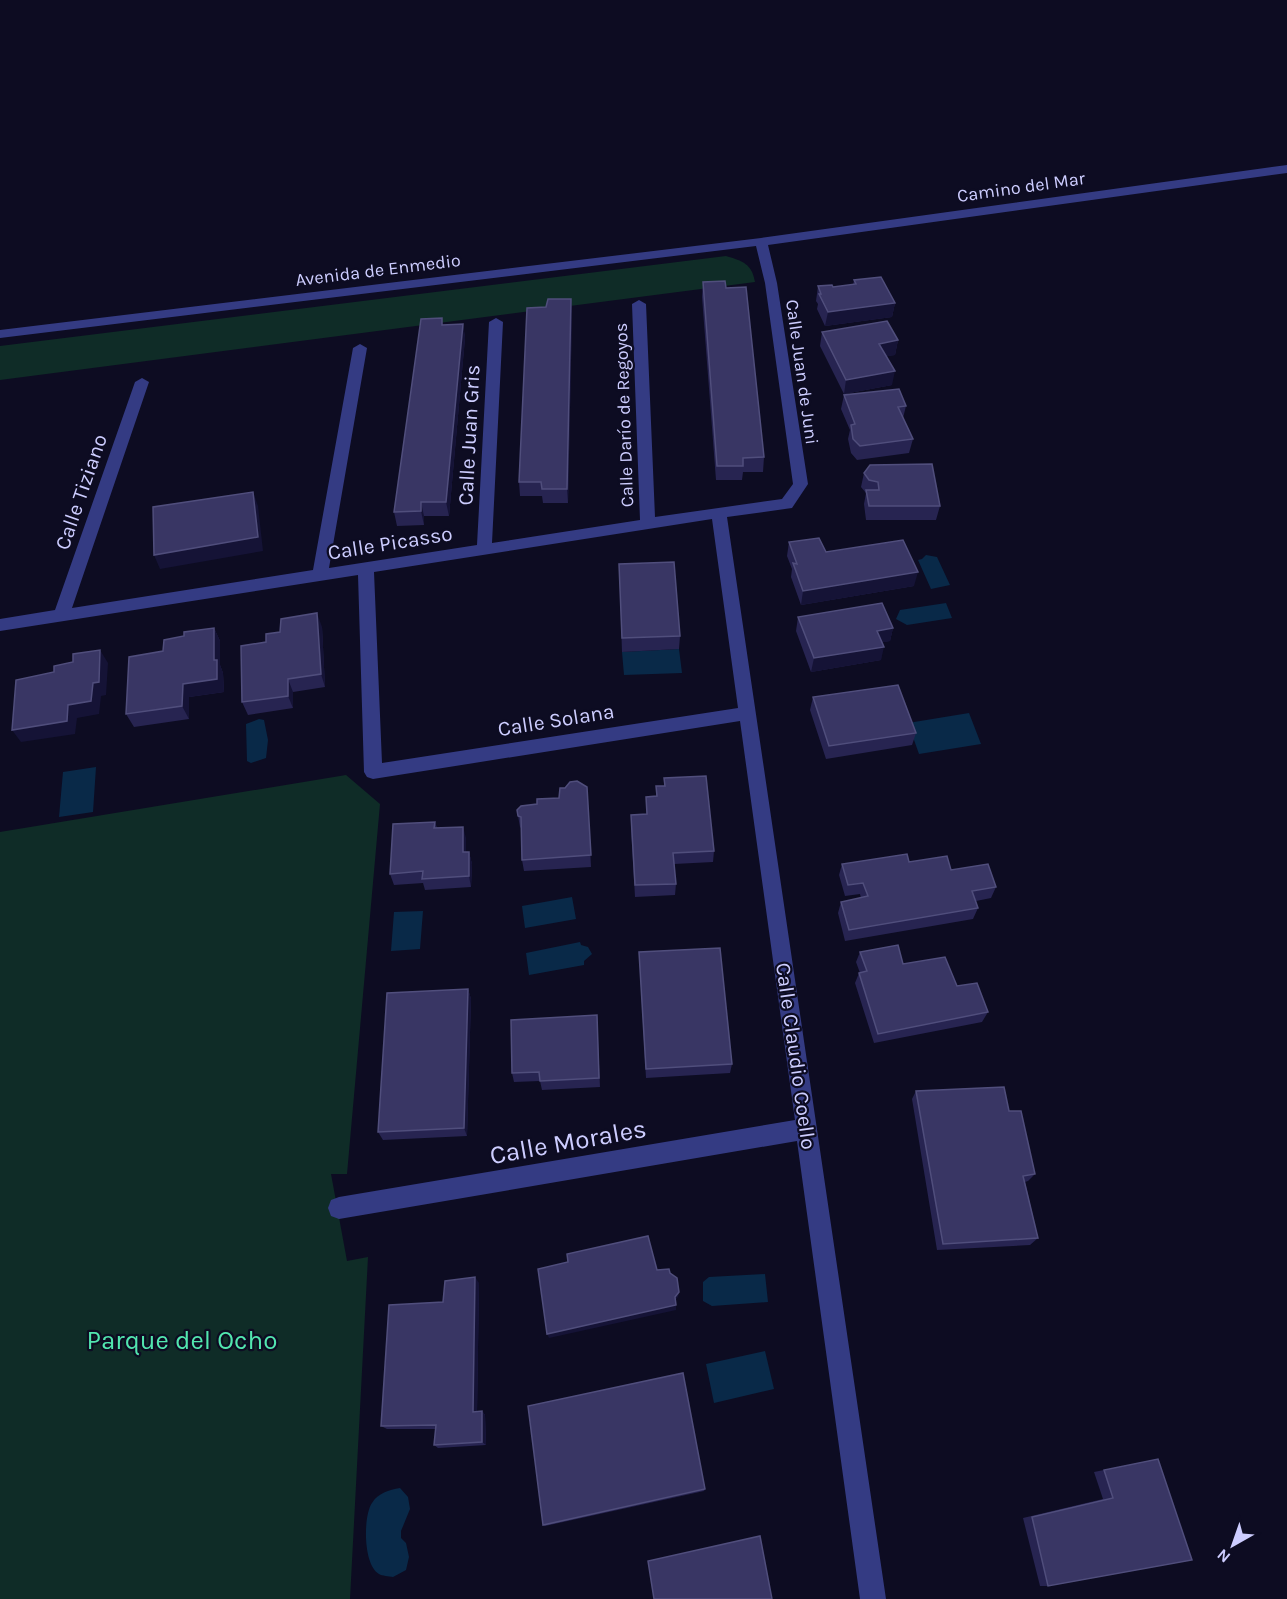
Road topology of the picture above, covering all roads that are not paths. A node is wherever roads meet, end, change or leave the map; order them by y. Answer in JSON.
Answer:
{"nodes":[{"id":1,"x":1287,"y":168,"type":"edge"},
{"id":2,"x":761,"y":242,"type":"junction"},
{"id":3,"x":639,"y":304,"type":"dead end"},
{"id":4,"x":496,"y":322,"type":"dead end"},
{"id":5,"x":0,"y":334,"type":"edge"},
{"id":6,"x":360,"y":348,"type":"dead end"},
{"id":7,"x":142,"y":382,"type":"dead end"},
{"id":8,"x":787,"y":504,"type":"joint"},
{"id":9,"x":719,"y":513,"type":"junction"},
{"id":10,"x":648,"y":524,"type":"junction"},
{"id":11,"x":484,"y":550,"type":"junction"},
{"id":12,"x":366,"y":568,"type":"junction"},
{"id":13,"x":321,"y":575,"type":"junction"},
{"id":14,"x":61,"y":616,"type":"junction"},
{"id":15,"x":0,"y":625,"type":"edge"},
{"id":16,"x":747,"y":713,"type":"junction"},
{"id":17,"x":806,"y":1129,"type":"junction"},
{"id":18,"x":339,"y":1208,"type":"dead end"},
{"id":19,"x":873,"y":1599,"type":"edge"}],
"edges":[{"from":1,"to":2,"type":"street","name":"Camino del Mar"},
{"from":2,"to":5,"type":"street","name":"Avenida de Enmedio"},
{"from":2,"to":8,"type":"street","name":"Calle Juan de Juni"},
{"from":3,"to":10,"type":"street","name":"Calle Darío de Regoyos"},
{"from":4,"to":11,"type":"street","name":"Calle Juan Gris"},
{"from":6,"to":13,"type":"street"},
{"from":7,"to":14,"type":"street","name":"Calle Tiziano"},
{"from":8,"to":9,"type":"street","name":"Calle Picasso"},
{"from":9,"to":10,"type":"street","name":"Calle Picasso"},
{"from":9,"to":16,"type":"street","name":"Calle Claudio Coello"},
{"from":10,"to":11,"type":"street","name":"Calle Picasso"},
{"from":11,"to":12,"type":"street","name":"Calle Picasso"},
{"from":12,"to":13,"type":"street","name":"Calle Picasso"},
{"from":12,"to":16,"type":"street","name":"Calle Solana"},
{"from":13,"to":14,"type":"street","name":"Calle Picasso"},
{"from":14,"to":15,"type":"street","name":"Calle Picasso"},
{"from":16,"to":17,"type":"street","name":"Calle Claudio Coello"},
{"from":17,"to":18,"type":"street","name":"Calle Morales"},
{"from":17,"to":19,"type":"street","name":"Calle Claudio Coello"}]}
